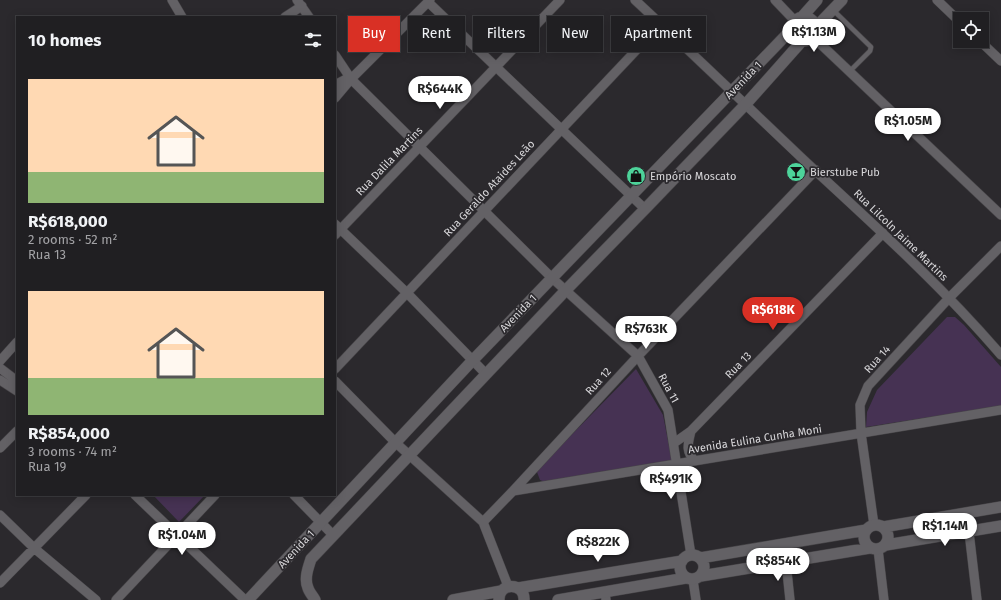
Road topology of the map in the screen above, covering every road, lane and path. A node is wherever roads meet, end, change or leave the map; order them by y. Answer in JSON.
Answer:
{"nodes":[{"id":1,"x":172,"y":0,"type":"edge"},
{"id":2,"x":560,"y":0,"type":"edge"},
{"id":3,"x":636,"y":0,"type":"edge"},
{"id":4,"x":776,"y":0,"type":"edge"},
{"id":5,"x":817,"y":0,"type":"edge"},
{"id":6,"x":842,"y":0,"type":"edge"},
{"id":7,"x":937,"y":0,"type":"edge"},
{"id":8,"x":429,"y":1,"type":"edge"},
{"id":9,"x":300,"y":3,"type":"edge"},
{"id":10,"x":833,"y":10,"type":"junction"},
{"id":11,"x":953,"y":15,"type":"edge"},
{"id":12,"x":181,"y":16,"type":"edge"},
{"id":13,"x":286,"y":16,"type":"edge"},
{"id":14,"x":308,"y":16,"type":"edge"},
{"id":15,"x":653,"y":16,"type":"edge"},
{"id":16,"x":796,"y":22,"type":"junction"},
{"id":17,"x":815,"y":32,"type":"junction"},
{"id":18,"x":802,"y":42,"type":"junction"},
{"id":19,"x":987,"y":48,"type":"edge"},
{"id":20,"x":635,"y":52,"type":"edge"},
{"id":21,"x":690,"y":52,"type":"edge"},
{"id":22,"x":336,"y":56,"type":"edge"},
{"id":23,"x":1001,"y":61,"type":"edge"},
{"id":24,"x":496,"y":67,"type":"junction"},
{"id":25,"x":849,"y":72,"type":"junction"},
{"id":26,"x":351,"y":78,"type":"junction"},
{"id":27,"x":336,"y":85,"type":"edge"},
{"id":28,"x":731,"y":92,"type":"junction"},
{"id":29,"x":336,"y":97,"type":"edge"},
{"id":30,"x":745,"y":105,"type":"junction"},
{"id":31,"x":561,"y":130,"type":"junction"},
{"id":32,"x":420,"y":147,"type":"junction"},
{"id":33,"x":816,"y":170,"type":"junction"},
{"id":34,"x":630,"y":197,"type":"junction"},
{"id":35,"x":645,"y":209,"type":"junction"},
{"id":36,"x":485,"y":211,"type":"junction"},
{"id":37,"x":1001,"y":215,"type":"edge"},
{"id":38,"x":337,"y":230,"type":"edge"},
{"id":39,"x":883,"y":233,"type":"junction"},
{"id":40,"x":1001,"y":246,"type":"edge"},
{"id":41,"x":552,"y":278,"type":"junction"},
{"id":42,"x":566,"y":290,"type":"junction"},
{"id":43,"x":406,"y":293,"type":"junction"},
{"id":44,"x":949,"y":298,"type":"junction"},
{"id":45,"x":16,"y":343,"type":"edge"},
{"id":46,"x":1001,"y":355,"type":"edge"},
{"id":47,"x":638,"y":356,"type":"junction"},
{"id":48,"x":0,"y":361,"type":"edge"},
{"id":49,"x":472,"y":361,"type":"junction"},
{"id":50,"x":0,"y":368,"type":"edge"},
{"id":51,"x":336,"y":368,"type":"edge"},
{"id":52,"x":486,"y":374,"type":"junction"},
{"id":53,"x":0,"y":380,"type":"edge"},
{"id":54,"x":16,"y":381,"type":"edge"},
{"id":55,"x":336,"y":382,"type":"edge"},
{"id":56,"x":16,"y":390,"type":"edge"},
{"id":57,"x":1001,"y":410,"type":"edge"},
{"id":58,"x":691,"y":431,"type":"junction"},
{"id":59,"x":16,"y":432,"type":"edge"},
{"id":60,"x":861,"y":433,"type":"junction"},
{"id":61,"x":396,"y":443,"type":"junction"},
{"id":62,"x":674,"y":443,"type":"junction"},
{"id":63,"x":0,"y":448,"type":"edge"},
{"id":64,"x":410,"y":454,"type":"junction"},
{"id":65,"x":695,"y":461,"type":"junction"},
{"id":66,"x":676,"y":464,"type":"junction"},
{"id":67,"x":513,"y":491,"type":"junction"},
{"id":68,"x":85,"y":496,"type":"edge"},
{"id":69,"x":136,"y":496,"type":"edge"},
{"id":70,"x":214,"y":496,"type":"edge"},
{"id":71,"x":295,"y":496,"type":"edge"},
{"id":72,"x":1001,"y":507,"type":"edge"},
{"id":73,"x":0,"y":515,"type":"edge"},
{"id":74,"x":483,"y":522,"type":"junction"},
{"id":75,"x":321,"y":523,"type":"junction"},
{"id":76,"x":1001,"y":526,"type":"edge"},
{"id":77,"x":875,"y":527,"type":"junction"},
{"id":78,"x":969,"y":532,"type":"junction"},
{"id":79,"x":333,"y":535,"type":"junction"},
{"id":80,"x":177,"y":536,"type":"junction"},
{"id":81,"x":34,"y":548,"type":"junction"},
{"id":82,"x":878,"y":548,"type":"junction"},
{"id":83,"x":691,"y":558,"type":"junction"},
{"id":84,"x":786,"y":562,"type":"junction"},
{"id":85,"x":693,"y":578,"type":"junction"},
{"id":86,"x":0,"y":583,"type":"edge"},
{"id":87,"x":506,"y":591,"type":"edge"},
{"id":88,"x":606,"y":596,"type":"edge"},
{"id":89,"x":96,"y":600,"type":"edge"},
{"id":90,"x":116,"y":600,"type":"edge"},
{"id":91,"x":246,"y":600,"type":"edge"},
{"id":92,"x":315,"y":600,"type":"edge"},
{"id":93,"x":453,"y":600,"type":"edge"},
{"id":94,"x":524,"y":600,"type":"edge"},
{"id":95,"x":558,"y":600,"type":"edge"},
{"id":96,"x":696,"y":600,"type":"edge"},
{"id":97,"x":790,"y":600,"type":"edge"},
{"id":98,"x":884,"y":600,"type":"edge"},
{"id":99,"x":977,"y":600,"type":"edge"}],
"edges":[{"from":1,"to":12,"type":"street"},
{"from":2,"to":24,"type":"street","name":"Rua Dalila Martins"},
{"from":3,"to":15,"type":"street"},
{"from":4,"to":16,"type":"street"},
{"from":5,"to":16,"type":"street","name":"Avenida 1"},
{"from":6,"to":10,"type":"street"},
{"from":7,"to":11,"type":"street"},
{"from":8,"to":24,"type":"street"},
{"from":8,"to":26,"type":"street"},
{"from":9,"to":13,"type":"street"},
{"from":9,"to":14,"type":"street"},
{"from":10,"to":17,"type":"street"},
{"from":10,"to":25,"type":"lane"},
{"from":16,"to":17,"type":"street"},
{"from":16,"to":18,"type":"street"},
{"from":16,"to":28,"type":"street","name":"Avenida 1"},
{"from":17,"to":18,"type":"street"},
{"from":17,"to":25,"type":"street"},
{"from":18,"to":30,"type":"street","name":"Avenida 1"},
{"from":19,"to":23,"type":"street"},
{"from":20,"to":31,"type":"street","name":"Rua Geraldo Ataides Leão"},
{"from":21,"to":28,"type":"street"},
{"from":22,"to":26,"type":"street","name":"Rua 11"},
{"from":24,"to":31,"type":"street"},
{"from":24,"to":32,"type":"street","name":"Rua Dalila Martins"},
{"from":25,"to":37,"type":"street"},
{"from":26,"to":27,"type":"street"},
{"from":26,"to":29,"type":"street"},
{"from":26,"to":32,"type":"street","name":"Rua 11"},
{"from":28,"to":30,"type":"street","name":"Rua Lilcoln Jaime Martins"},
{"from":28,"to":34,"type":"street","name":"Avenida 1"},
{"from":30,"to":33,"type":"street","name":"Rua Lilcoln Jaime Martins"},
{"from":30,"to":35,"type":"street","name":"Avenida 1"},
{"from":31,"to":34,"type":"street"},
{"from":31,"to":36,"type":"street","name":"Rua Geraldo Ataides Leão"},
{"from":32,"to":36,"type":"street","name":"Rua 11"},
{"from":32,"to":38,"type":"street","name":"Rua Dalila Martins"},
{"from":33,"to":39,"type":"street","name":"Rua Lilcoln Jaime Martins"},
{"from":33,"to":47,"type":"street","name":"Rua 12"},
{"from":34,"to":35,"type":"street"},
{"from":34,"to":41,"type":"street","name":"Avenida 1"},
{"from":35,"to":42,"type":"street","name":"Avenida 1"},
{"from":36,"to":41,"type":"street","name":"Rua 11"},
{"from":36,"to":43,"type":"street","name":"Rua Geraldo Ataides Leão"},
{"from":38,"to":43,"type":"street"},
{"from":39,"to":44,"type":"street","name":"Rua Lilcoln Jaime Martins"},
{"from":39,"to":58,"type":"street","name":"Rua 13"},
{"from":40,"to":44,"type":"street","name":"Rua 14"},
{"from":41,"to":42,"type":"street","name":"Rua 11"},
{"from":41,"to":49,"type":"street","name":"Avenida 1"},
{"from":42,"to":47,"type":"street","name":"Rua 11"},
{"from":42,"to":52,"type":"street","name":"Avenida 1"},
{"from":43,"to":49,"type":"street"},
{"from":43,"to":51,"type":"street","name":"Rua Geraldo Ataides Leão"},
{"from":44,"to":46,"type":"street","name":"Rua Lilcoln Jaime Martins"},
{"from":44,"to":60,"type":"street","name":"Rua 14"},
{"from":45,"to":48,"type":"street"},
{"from":47,"to":62,"type":"street","name":"Rua 11"},
{"from":47,"to":67,"type":"street","name":"Rua 12"},
{"from":49,"to":52,"type":"street"},
{"from":49,"to":61,"type":"street","name":"Avenida 1"},
{"from":50,"to":54,"type":"street"},
{"from":52,"to":64,"type":"street","name":"Avenida 1"},
{"from":53,"to":56,"type":"street"},
{"from":55,"to":61,"type":"street"},
{"from":57,"to":60,"type":"street","name":"Avenida Eulina Cunha Moni"},
{"from":58,"to":62,"type":"street","name":"Rua 13"},
{"from":58,"to":65,"type":"street"},
{"from":59,"to":63,"type":"street"},
{"from":60,"to":65,"type":"street","name":"Avenida Eulina Cunha Moni"},
{"from":60,"to":77,"type":"street","name":"Rua 14"},
{"from":61,"to":64,"type":"street"},
{"from":61,"to":75,"type":"street","name":"Avenida 1"},
{"from":62,"to":66,"type":"street","name":"Rua 11"},
{"from":64,"to":74,"type":"street"},
{"from":64,"to":79,"type":"street","name":"Avenida 1"},
{"from":65,"to":66,"type":"street","name":"Avenida Eulina Cunha Moni"},
{"from":66,"to":67,"type":"street","name":"Avenida Eulina Cunha Moni"},
{"from":66,"to":83,"type":"street","name":"Rua 11"},
{"from":67,"to":74,"type":"street","name":"Rua 12"},
{"from":68,"to":81,"type":"street"},
{"from":69,"to":80,"type":"street"},
{"from":70,"to":80,"type":"street"},
{"from":71,"to":75,"type":"street"},
{"from":72,"to":77,"type":"street"},
{"from":73,"to":81,"type":"street"},
{"from":74,"to":87,"type":"street"},
{"from":75,"to":79,"type":"street"},
{"from":75,"to":91,"type":"street","name":"Avenida 1"},
{"from":76,"to":78,"type":"street"},
{"from":77,"to":82,"type":"street"},
{"from":77,"to":82,"type":"street"},
{"from":77,"to":83,"type":"street"},
{"from":78,"to":82,"type":"street"},
{"from":78,"to":99,"type":"street"},
{"from":79,"to":92,"type":"street","name":"Avenida 1"},
{"from":80,"to":90,"type":"street"},
{"from":80,"to":91,"type":"street"},
{"from":81,"to":86,"type":"street"},
{"from":81,"to":89,"type":"street"},
{"from":82,"to":84,"type":"street"},
{"from":82,"to":98,"type":"street"},
{"from":83,"to":85,"type":"street"},
{"from":83,"to":85,"type":"street"},
{"from":83,"to":87,"type":"street"},
{"from":84,"to":85,"type":"street"},
{"from":84,"to":97,"type":"street"},
{"from":85,"to":88,"type":"street"},
{"from":85,"to":96,"type":"street"},
{"from":87,"to":93,"type":"street"},
{"from":87,"to":94,"type":"street"},
{"from":88,"to":95,"type":"street"}]}
